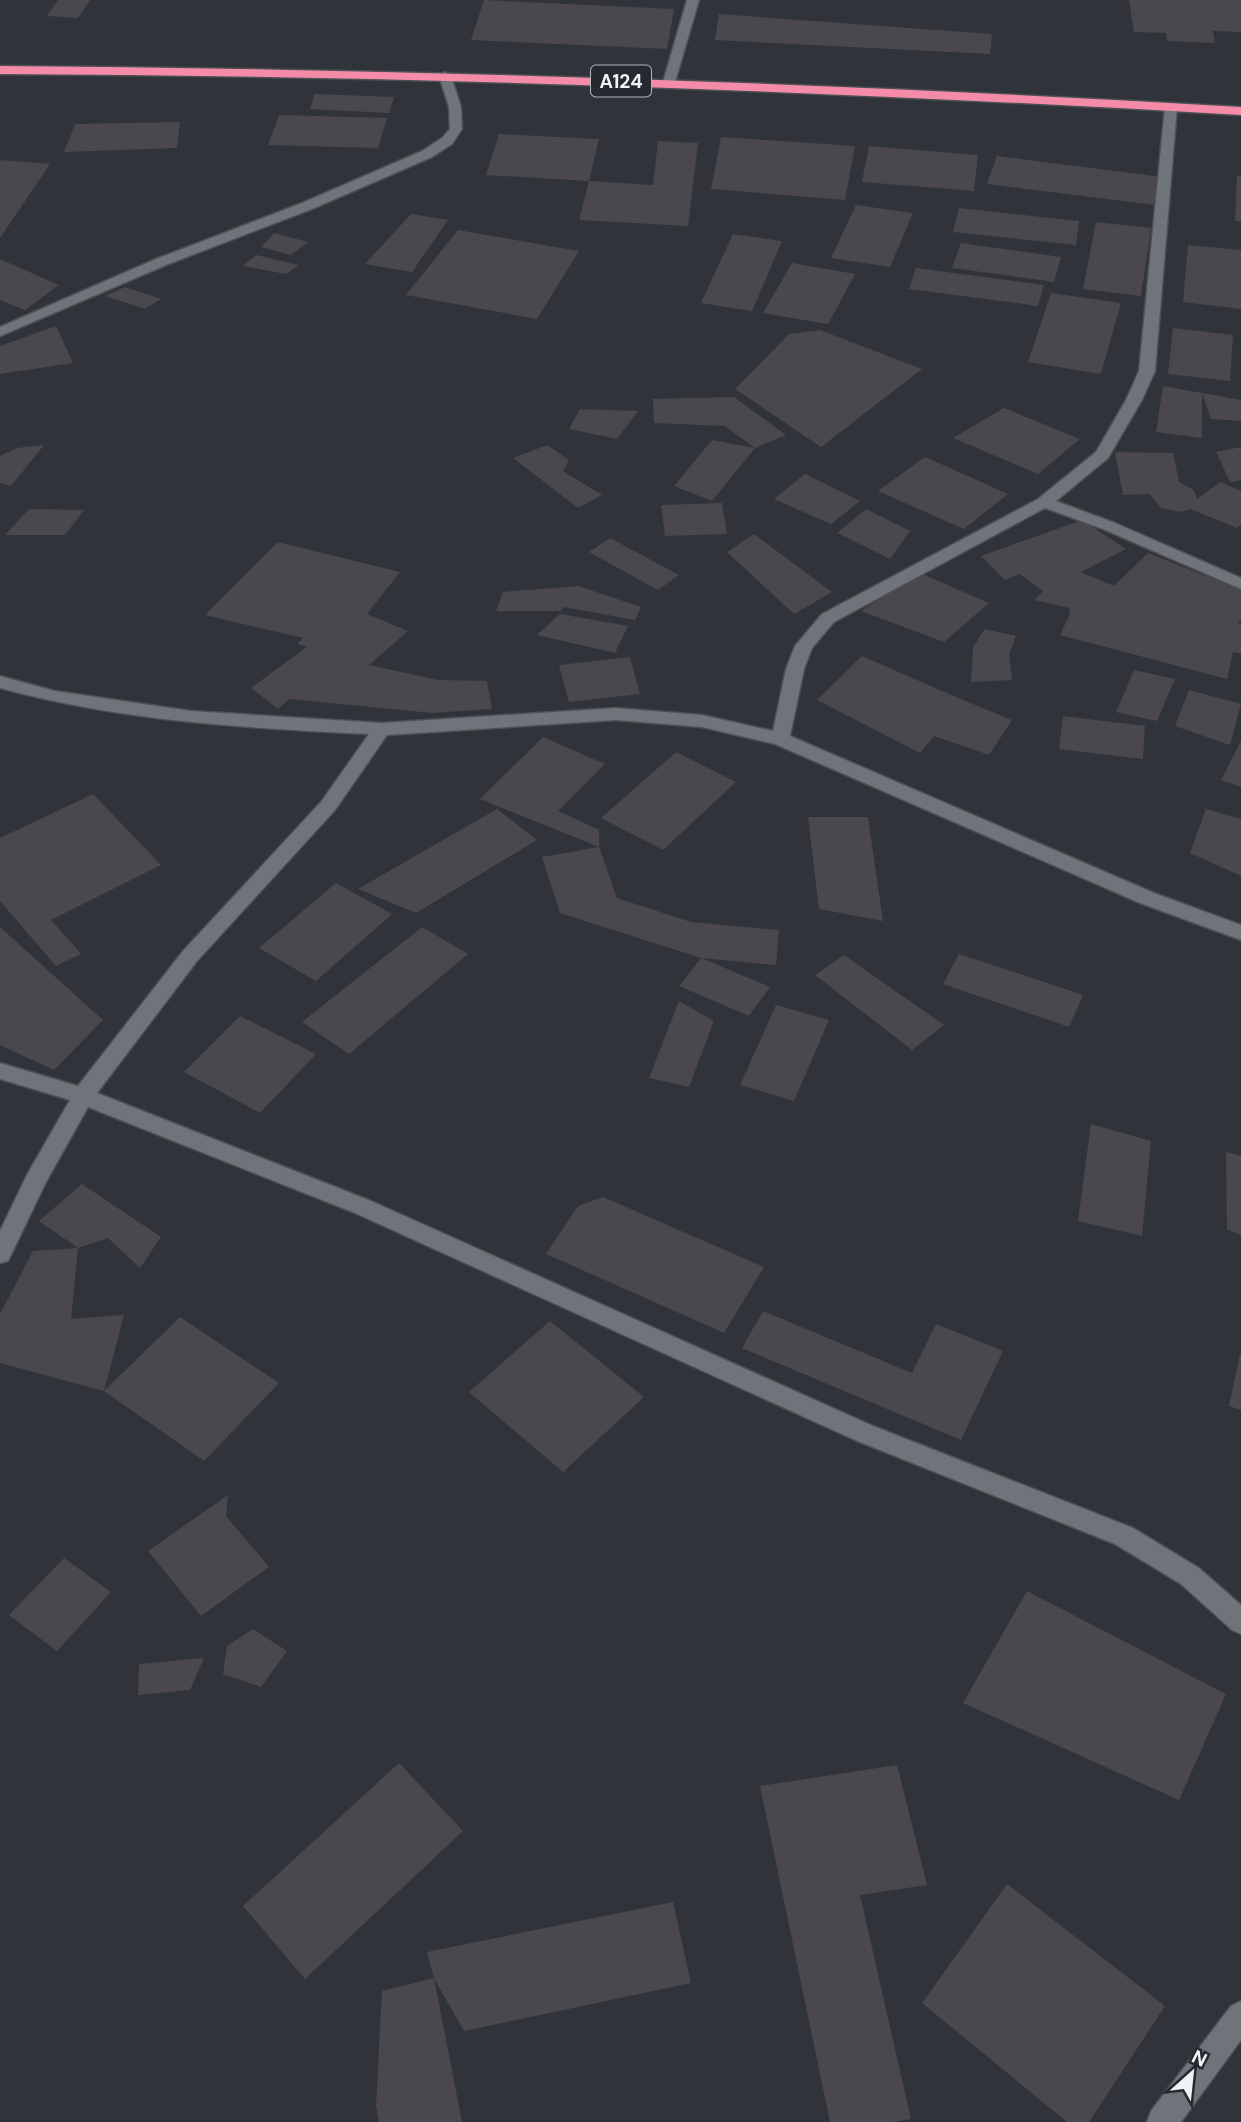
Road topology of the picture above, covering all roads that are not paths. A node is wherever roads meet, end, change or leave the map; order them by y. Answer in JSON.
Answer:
{"nodes":[{"id":1,"x":693,"y":0,"type":"edge"},
{"id":2,"x":0,"y":70,"type":"edge"},
{"id":3,"x":445,"y":76,"type":"junction"},
{"id":4,"x":669,"y":82,"type":"junction"},
{"id":5,"x":1171,"y":107,"type":"junction"},
{"id":6,"x":1241,"y":111,"type":"edge"},
{"id":7,"x":0,"y":332,"type":"edge"},
{"id":8,"x":1044,"y":502,"type":"junction"},
{"id":9,"x":1241,"y":584,"type":"edge"},
{"id":10,"x":0,"y":682,"type":"edge"},
{"id":11,"x":382,"y":729,"type":"junction"},
{"id":12,"x":780,"y":739,"type":"junction"},
{"id":13,"x":1241,"y":933,"type":"edge"},
{"id":14,"x":0,"y":1071,"type":"edge"},
{"id":15,"x":83,"y":1096,"type":"junction"},
{"id":16,"x":0,"y":1254,"type":"edge"},
{"id":17,"x":1241,"y":1622,"type":"edge"},
{"id":18,"x":1241,"y":2016,"type":"edge"},
{"id":19,"x":1162,"y":2122,"type":"edge"}],
"edges":[{"from":1,"to":4,"type":"street"},
{"from":2,"to":3,"type":"highway","number":"A124"},
{"from":3,"to":4,"type":"highway","number":"A124"},
{"from":3,"to":7,"type":"street"},
{"from":4,"to":5,"type":"highway","number":"A124"},
{"from":5,"to":6,"type":"highway","number":"A124"},
{"from":5,"to":8,"type":"street"},
{"from":8,"to":9,"type":"street"},
{"from":8,"to":12,"type":"street"},
{"from":10,"to":11,"type":"street"},
{"from":11,"to":12,"type":"street"},
{"from":11,"to":15,"type":"street"},
{"from":12,"to":13,"type":"street"},
{"from":14,"to":15,"type":"street"},
{"from":15,"to":16,"type":"street"},
{"from":15,"to":17,"type":"street"},
{"from":18,"to":19,"type":"street"}]}
